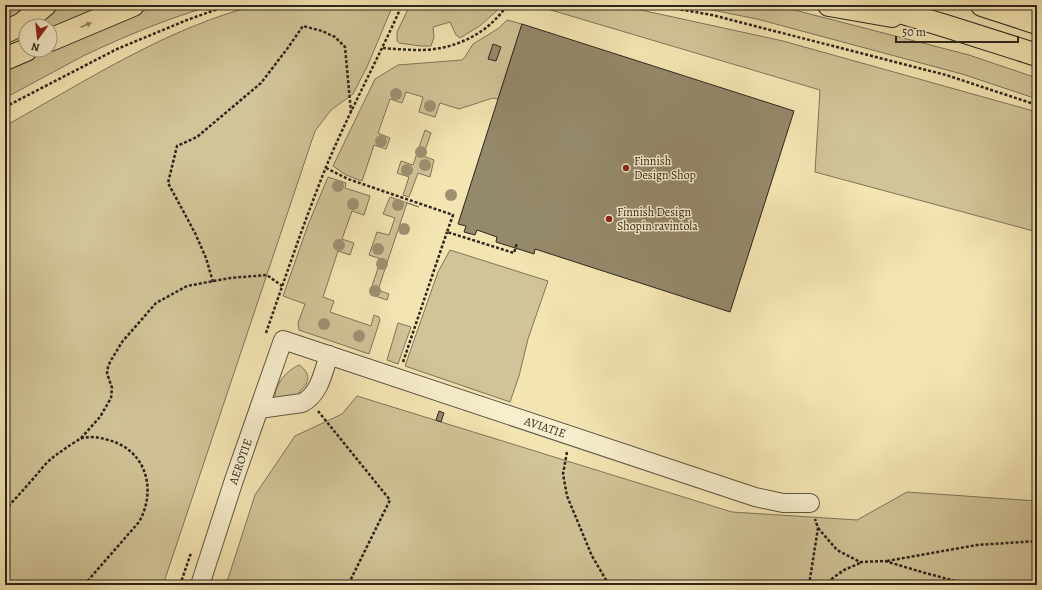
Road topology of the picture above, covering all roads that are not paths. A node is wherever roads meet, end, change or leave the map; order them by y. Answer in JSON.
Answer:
{"nodes":[{"id":1,"x":45,"y":5,"type":"edge"},
{"id":2,"x":133,"y":5,"type":"edge"},
{"id":3,"x":829,"y":5,"type":"edge"},
{"id":4,"x":877,"y":5,"type":"edge"},
{"id":5,"x":982,"y":5,"type":"edge"},
{"id":6,"x":1037,"y":23,"type":"edge"},
{"id":7,"x":952,"y":28,"type":"junction"},
{"id":8,"x":5,"y":32,"type":"edge"},
{"id":9,"x":58,"y":37,"type":"edge"},
{"id":10,"x":18,"y":53,"type":"edge"},
{"id":11,"x":1037,"y":55,"type":"edge"},
{"id":12,"x":5,"y":59,"type":"edge"},
{"id":13,"x":283,"y":340,"type":"joint"},
{"id":14,"x":329,"y":355,"type":"junction"},
{"id":15,"x":259,"y":409,"type":"junction"},
{"id":16,"x":810,"y":503,"type":"road end"},
{"id":17,"x":200,"y":585,"type":"edge"}],
"edges":[{"from":1,"to":8,"type":"highway"},
{"from":9,"to":2,"type":"highway","one_way":true},
{"from":3,"to":7,"type":"highway"},
{"from":4,"to":7,"type":"highway"},
{"from":5,"to":6,"type":"highway"},
{"from":7,"to":11,"type":"highway"},
{"from":10,"to":12,"type":"highway"},
{"from":13,"to":14,"type":"street","name":"AVIATIE"},
{"from":13,"to":15,"type":"street","name":"AEROTIE"},
{"from":14,"to":15,"type":"street"},
{"from":14,"to":16,"type":"street","name":"AVIATIE"},
{"from":15,"to":17,"type":"street","name":"AEROTIE"}]}
